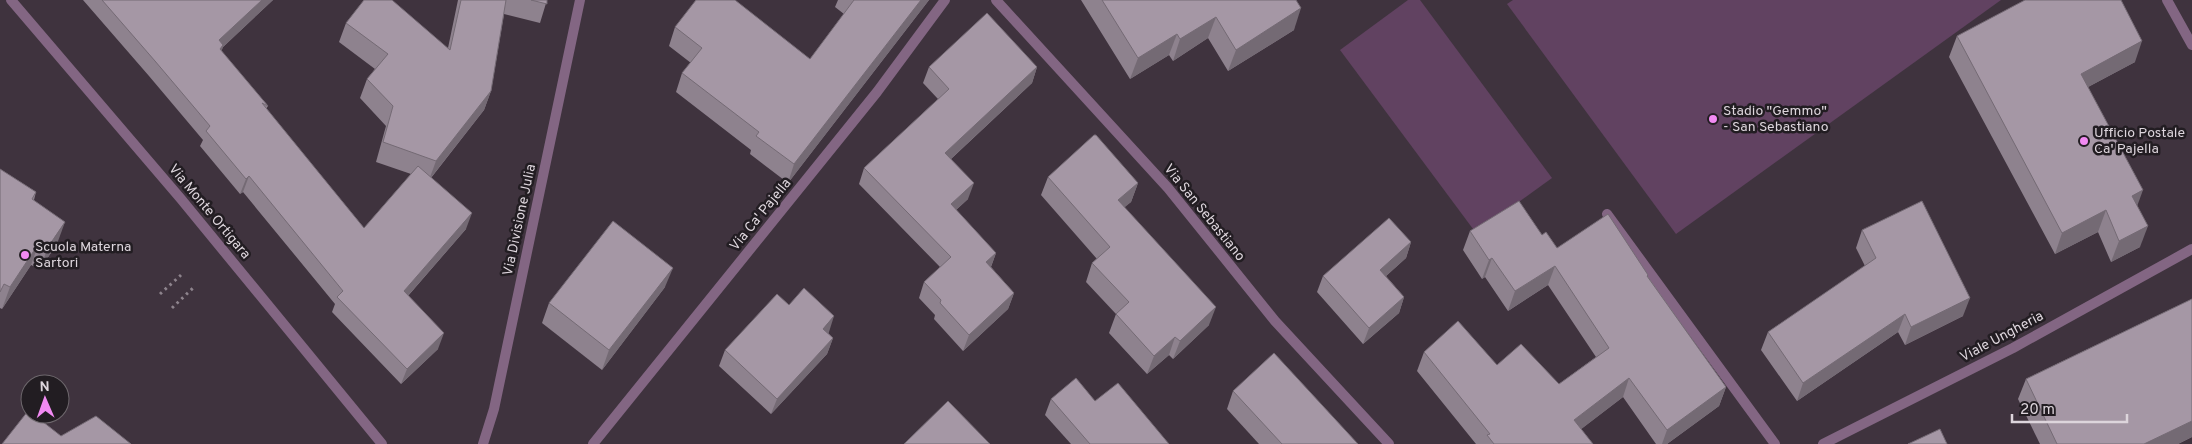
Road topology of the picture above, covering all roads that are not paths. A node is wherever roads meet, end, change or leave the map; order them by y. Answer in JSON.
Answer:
{"nodes":[{"id":1,"x":11,"y":0,"type":"edge"},
{"id":2,"x":580,"y":0,"type":"edge"},
{"id":3,"x":945,"y":0,"type":"edge"},
{"id":4,"x":996,"y":0,"type":"edge"},
{"id":5,"x":2167,"y":0,"type":"edge"},
{"id":6,"x":2192,"y":45,"type":"edge"},
{"id":7,"x":1607,"y":214,"type":"edge"},
{"id":8,"x":2192,"y":249,"type":"edge"},
{"id":9,"x":382,"y":444,"type":"edge"},
{"id":10,"x":483,"y":444,"type":"edge"},
{"id":11,"x":593,"y":444,"type":"edge"},
{"id":12,"x":1389,"y":444,"type":"edge"},
{"id":13,"x":1775,"y":444,"type":"edge"},
{"id":14,"x":1823,"y":444,"type":"edge"}],
"edges":[{"from":1,"to":9,"type":"street","name":"Via Monte Ortigara"},
{"from":2,"to":10,"type":"street","name":"Via Divisione Julia"},
{"from":3,"to":11,"type":"street","name":"Via Ca' Pajella"},
{"from":4,"to":12,"type":"street","name":"Via San Sebastiano"},
{"from":5,"to":6,"type":"street"},
{"from":7,"to":13,"type":"street"},
{"from":8,"to":14,"type":"street","name":"Viale Ungheria"}]}
